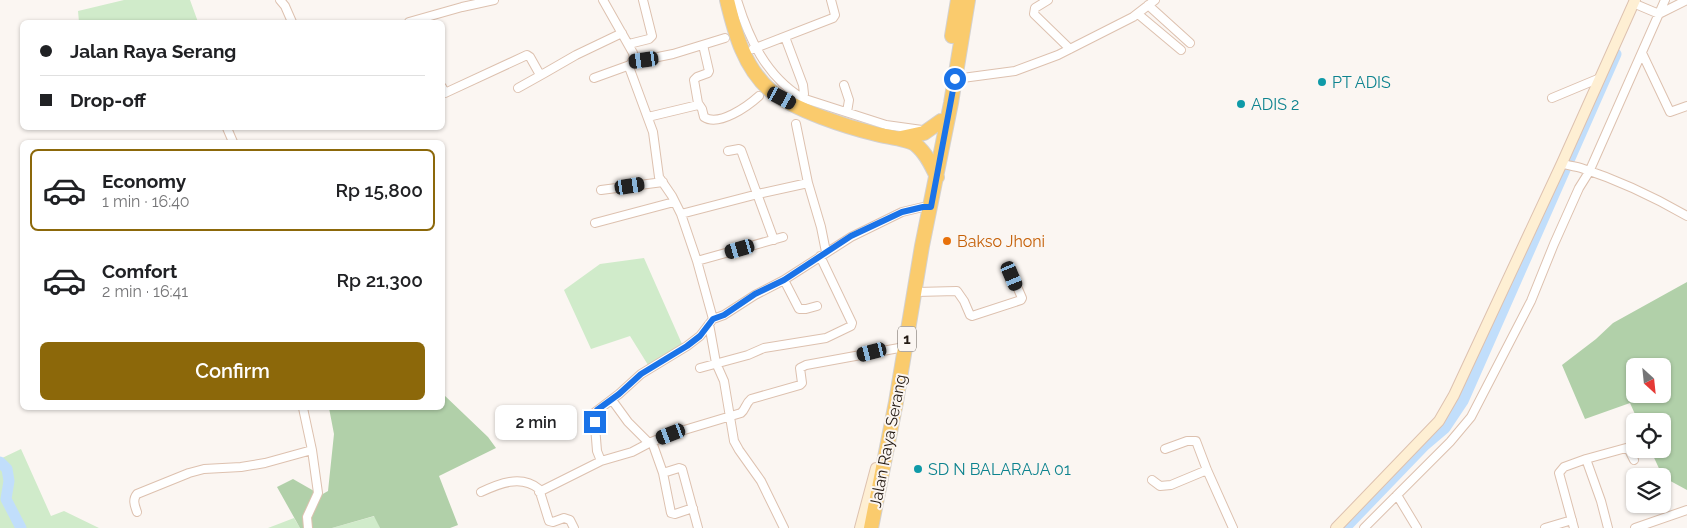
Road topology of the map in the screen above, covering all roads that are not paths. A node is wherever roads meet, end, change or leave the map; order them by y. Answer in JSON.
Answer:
{"nodes":[{"id":1,"x":280,"y":0,"type":"edge"},
{"id":2,"x":494,"y":0,"type":"edge"},
{"id":3,"x":603,"y":0,"type":"edge"},
{"id":4,"x":643,"y":0,"type":"edge"},
{"id":5,"x":727,"y":0,"type":"edge"},
{"id":6,"x":737,"y":0,"type":"edge"},
{"id":7,"x":831,"y":0,"type":"edge"},
{"id":8,"x":958,"y":0,"type":"edge"},
{"id":9,"x":968,"y":0,"type":"edge"},
{"id":10,"x":1048,"y":0,"type":"edge"},
{"id":11,"x":1666,"y":0,"type":"edge"},
{"id":12,"x":1687,"y":0,"type":"edge"},
{"id":13,"x":1151,"y":2,"type":"edge"},
{"id":14,"x":1635,"y":3,"type":"edge"},
{"id":15,"x":1138,"y":14,"type":"junction"},
{"id":16,"x":1659,"y":14,"type":"junction"},
{"id":17,"x":291,"y":20,"type":"edge"},
{"id":18,"x":419,"y":20,"type":"edge"},
{"id":19,"x":622,"y":33,"type":"junction"},
{"id":20,"x":784,"y":37,"type":"junction"},
{"id":21,"x":725,"y":38,"type":"dead end"},
{"id":22,"x":956,"y":41,"type":"junction"},
{"id":23,"x":1190,"y":43,"type":"dead end"},
{"id":24,"x":630,"y":44,"type":"junction"},
{"id":25,"x":703,"y":45,"type":"junction"},
{"id":26,"x":1070,"y":49,"type":"junction"},
{"id":27,"x":750,"y":50,"type":"junction"},
{"id":28,"x":1181,"y":50,"type":"dead end"},
{"id":29,"x":1642,"y":54,"type":"junction"},
{"id":30,"x":631,"y":63,"type":"junction"},
{"id":31,"x":542,"y":74,"type":"junction"},
{"id":32,"x":594,"y":78,"type":"dead end"},
{"id":33,"x":1600,"y":78,"type":"junction"},
{"id":34,"x":955,"y":79,"type":"junction"},
{"id":35,"x":844,"y":86,"type":"dead end"},
{"id":36,"x":518,"y":88,"type":"dead end"},
{"id":37,"x":445,"y":90,"type":"edge"},
{"id":38,"x":759,"y":96,"type":"dead end"},
{"id":39,"x":802,"y":98,"type":"junction"},
{"id":40,"x":1552,"y":98,"type":"dead end"},
{"id":41,"x":698,"y":105,"type":"junction"},
{"id":42,"x":1687,"y":106,"type":"edge"},
{"id":43,"x":848,"y":112,"type":"junction"},
{"id":44,"x":648,"y":117,"type":"junction"},
{"id":45,"x":796,"y":124,"type":"dead end"},
{"id":46,"x":938,"y":131,"type":"junction"},
{"id":47,"x":906,"y":141,"type":"junction"},
{"id":48,"x":728,"y":151,"type":"dead end"},
{"id":49,"x":1563,"y":164,"type":"junction"},
{"id":50,"x":1586,"y":170,"type":"junction"},
{"id":51,"x":934,"y":174,"type":"junction"},
{"id":52,"x":662,"y":182,"type":"junction"},
{"id":53,"x":808,"y":183,"type":"junction"},
{"id":54,"x":601,"y":190,"type":"dead end"},
{"id":55,"x":758,"y":194,"type":"junction"},
{"id":56,"x":674,"y":202,"type":"junction"},
{"id":57,"x":927,"y":207,"type":"junction"},
{"id":58,"x":681,"y":214,"type":"junction"},
{"id":59,"x":1687,"y":216,"type":"edge"},
{"id":60,"x":595,"y":223,"type":"dead end"},
{"id":61,"x":783,"y":237,"type":"dead end"},
{"id":62,"x":774,"y":240,"type":"junction"},
{"id":63,"x":823,"y":254,"type":"junction"},
{"id":64,"x":697,"y":261,"type":"junction"},
{"id":65,"x":1012,"y":276,"type":"dead end"},
{"id":66,"x":784,"y":280,"type":"junction"},
{"id":67,"x":912,"y":291,"type":"junction"},
{"id":68,"x":817,"y":306,"type":"dead end"},
{"id":69,"x":711,"y":322,"type":"junction"},
{"id":70,"x":906,"y":323,"type":"junction"},
{"id":71,"x":899,"y":348,"type":"junction"},
{"id":72,"x":716,"y":363,"type":"junction"},
{"id":73,"x":700,"y":368,"type":"dead end"},
{"id":74,"x":612,"y":400,"type":"junction"},
{"id":75,"x":303,"y":410,"type":"edge"},
{"id":76,"x":729,"y":416,"type":"junction"},
{"id":77,"x":650,"y":442,"type":"junction"},
{"id":78,"x":1165,"y":449,"type":"dead end"},
{"id":79,"x":312,"y":450,"type":"junction"},
{"id":80,"x":1586,"y":459,"type":"junction"},
{"id":81,"x":1634,"y":460,"type":"dead end"},
{"id":82,"x":601,"y":461,"type":"junction"},
{"id":83,"x":880,"y":469,"type":"junction"},
{"id":84,"x":1207,"y":470,"type":"junction"},
{"id":85,"x":664,"y":473,"type":"junction"},
{"id":86,"x":1152,"y":480,"type":"dead end"},
{"id":87,"x":481,"y":492,"type":"dead end"},
{"id":88,"x":539,"y":492,"type":"junction"},
{"id":89,"x":1398,"y":495,"type":"junction"},
{"id":90,"x":693,"y":508,"type":"junction"},
{"id":91,"x":1687,"y":510,"type":"edge"},
{"id":92,"x":137,"y":512,"type":"dead end"},
{"id":93,"x":1573,"y":524,"type":"edge"},
{"id":94,"x":1658,"y":524,"type":"edge"},
{"id":95,"x":1373,"y":525,"type":"edge"},
{"id":96,"x":308,"y":528,"type":"edge"},
{"id":97,"x":574,"y":528,"type":"edge"},
{"id":98,"x":698,"y":528,"type":"edge"},
{"id":99,"x":784,"y":528,"type":"edge"},
{"id":100,"x":869,"y":528,"type":"edge"},
{"id":101,"x":1233,"y":528,"type":"edge"},
{"id":102,"x":1336,"y":528,"type":"edge"},
{"id":103,"x":1364,"y":528,"type":"edge"},
{"id":104,"x":1417,"y":528,"type":"edge"},
{"id":105,"x":1544,"y":528,"type":"edge"},
{"id":106,"x":1608,"y":528,"type":"edge"},
{"id":107,"x":1635,"y":528,"type":"edge"}],
"edges":[{"from":1,"to":17,"type":"street"},
{"from":2,"to":18,"type":"street"},
{"from":3,"to":19,"type":"street"},
{"from":4,"to":24,"type":"street"},
{"from":5,"to":27,"type":"highway"},
{"from":6,"to":27,"type":"street"},
{"from":7,"to":20,"type":"street"},
{"from":8,"to":22,"type":"highway","name":"Jalan Raya Serang","number":"1"},
{"from":9,"to":22,"type":"highway","name":"Jalan Raya Serang","number":"1"},
{"from":10,"to":26,"type":"street"},
{"from":11,"to":16,"type":"street"},
{"from":12,"to":16,"type":"street"},
{"from":13,"to":15,"type":"street"},
{"from":13,"to":23,"type":"street"},
{"from":14,"to":16,"type":"street"},
{"from":14,"to":33,"type":"street"},
{"from":15,"to":26,"type":"street"},
{"from":15,"to":28,"type":"street"},
{"from":16,"to":29,"type":"street"},
{"from":19,"to":24,"type":"street"},
{"from":19,"to":31,"type":"street"},
{"from":20,"to":27,"type":"street"},
{"from":20,"to":39,"type":"street"},
{"from":21,"to":25,"type":"street"},
{"from":22,"to":34,"type":"highway","name":"Jalan Raya Serang","number":"1"},
{"from":22,"to":46,"type":"highway","name":"Jalan Raya Serang","number":"1"},
{"from":24,"to":30,"type":"street"},
{"from":25,"to":30,"type":"street"},
{"from":25,"to":41,"type":"street"},
{"from":26,"to":34,"type":"street"},
{"from":27,"to":39,"type":"street"},
{"from":27,"to":47,"type":"highway"},
{"from":29,"to":42,"type":"street"},
{"from":29,"to":50,"type":"street"},
{"from":30,"to":32,"type":"street"},
{"from":30,"to":44,"type":"street"},
{"from":31,"to":36,"type":"street"},
{"from":31,"to":37,"type":"street"},
{"from":33,"to":40,"type":"street"},
{"from":33,"to":49,"type":"street"},
{"from":34,"to":46,"type":"highway","name":"Jalan Raya Serang","number":"1"},
{"from":35,"to":43,"type":"street"},
{"from":38,"to":41,"type":"street"},
{"from":39,"to":43,"type":"street"},
{"from":41,"to":44,"type":"street"},
{"from":43,"to":46,"type":"street"},
{"from":44,"to":52,"type":"street"},
{"from":45,"to":53,"type":"street"},
{"from":46,"to":47,"type":"highway"},
{"from":46,"to":47,"type":"highway"},
{"from":46,"to":51,"type":"highway","name":"Jalan Raya Serang","number":"1"},
{"from":47,"to":51,"type":"highway"},
{"from":48,"to":55,"type":"street"},
{"from":49,"to":50,"type":"street"},
{"from":49,"to":102,"type":"street"},
{"from":50,"to":59,"type":"street"},
{"from":50,"to":89,"type":"street"},
{"from":51,"to":57,"type":"highway","name":"Jalan Raya Serang","number":"1"},
{"from":52,"to":54,"type":"street"},
{"from":52,"to":56,"type":"street"},
{"from":53,"to":55,"type":"street"},
{"from":53,"to":63,"type":"street"},
{"from":55,"to":58,"type":"street"},
{"from":55,"to":62,"type":"street"},
{"from":56,"to":58,"type":"street"},
{"from":56,"to":60,"type":"street"},
{"from":57,"to":63,"type":"street"},
{"from":57,"to":67,"type":"highway","name":"Jalan Raya Serang","number":"1"},
{"from":58,"to":64,"type":"street"},
{"from":61,"to":62,"type":"street"},
{"from":62,"to":64,"type":"street"},
{"from":63,"to":66,"type":"street"},
{"from":63,"to":72,"type":"street"},
{"from":64,"to":69,"type":"street"},
{"from":65,"to":67,"type":"street"},
{"from":66,"to":68,"type":"street"},
{"from":66,"to":69,"type":"street"},
{"from":67,"to":70,"type":"highway","name":"Jalan Raya Serang","number":"1"},
{"from":69,"to":72,"type":"street"},
{"from":69,"to":74,"type":"street"},
{"from":70,"to":71,"type":"highway","name":"Jalan Raya Serang","number":"1"},
{"from":70,"to":83,"type":"highway","name":"Jalan Raya Serang","number":"1"},
{"from":71,"to":76,"type":"street"},
{"from":71,"to":83,"type":"highway","name":"Jalan Raya Serang","number":"1"},
{"from":72,"to":73,"type":"street"},
{"from":72,"to":76,"type":"street"},
{"from":74,"to":77,"type":"street"},
{"from":74,"to":82,"type":"street"},
{"from":75,"to":79,"type":"street"},
{"from":76,"to":77,"type":"street"},
{"from":76,"to":99,"type":"street"},
{"from":77,"to":82,"type":"street"},
{"from":77,"to":85,"type":"street"},
{"from":78,"to":84,"type":"street"},
{"from":79,"to":92,"type":"street"},
{"from":79,"to":96,"type":"street"},
{"from":80,"to":81,"type":"street"},
{"from":80,"to":93,"type":"street"},
{"from":80,"to":106,"type":"street"},
{"from":82,"to":88,"type":"street"},
{"from":83,"to":100,"type":"highway","name":"Jalan Raya Serang","number":"1"},
{"from":84,"to":86,"type":"street"},
{"from":84,"to":101,"type":"street"},
{"from":85,"to":90,"type":"street"},
{"from":85,"to":90,"type":"street"},
{"from":87,"to":88,"type":"street"},
{"from":88,"to":97,"type":"street"},
{"from":89,"to":95,"type":"street"},
{"from":89,"to":104,"type":"street"},
{"from":90,"to":98,"type":"street"},
{"from":91,"to":94,"type":"street"},
{"from":93,"to":105,"type":"street"},
{"from":94,"to":107,"type":"street"},
{"from":95,"to":103,"type":"street"}]}
